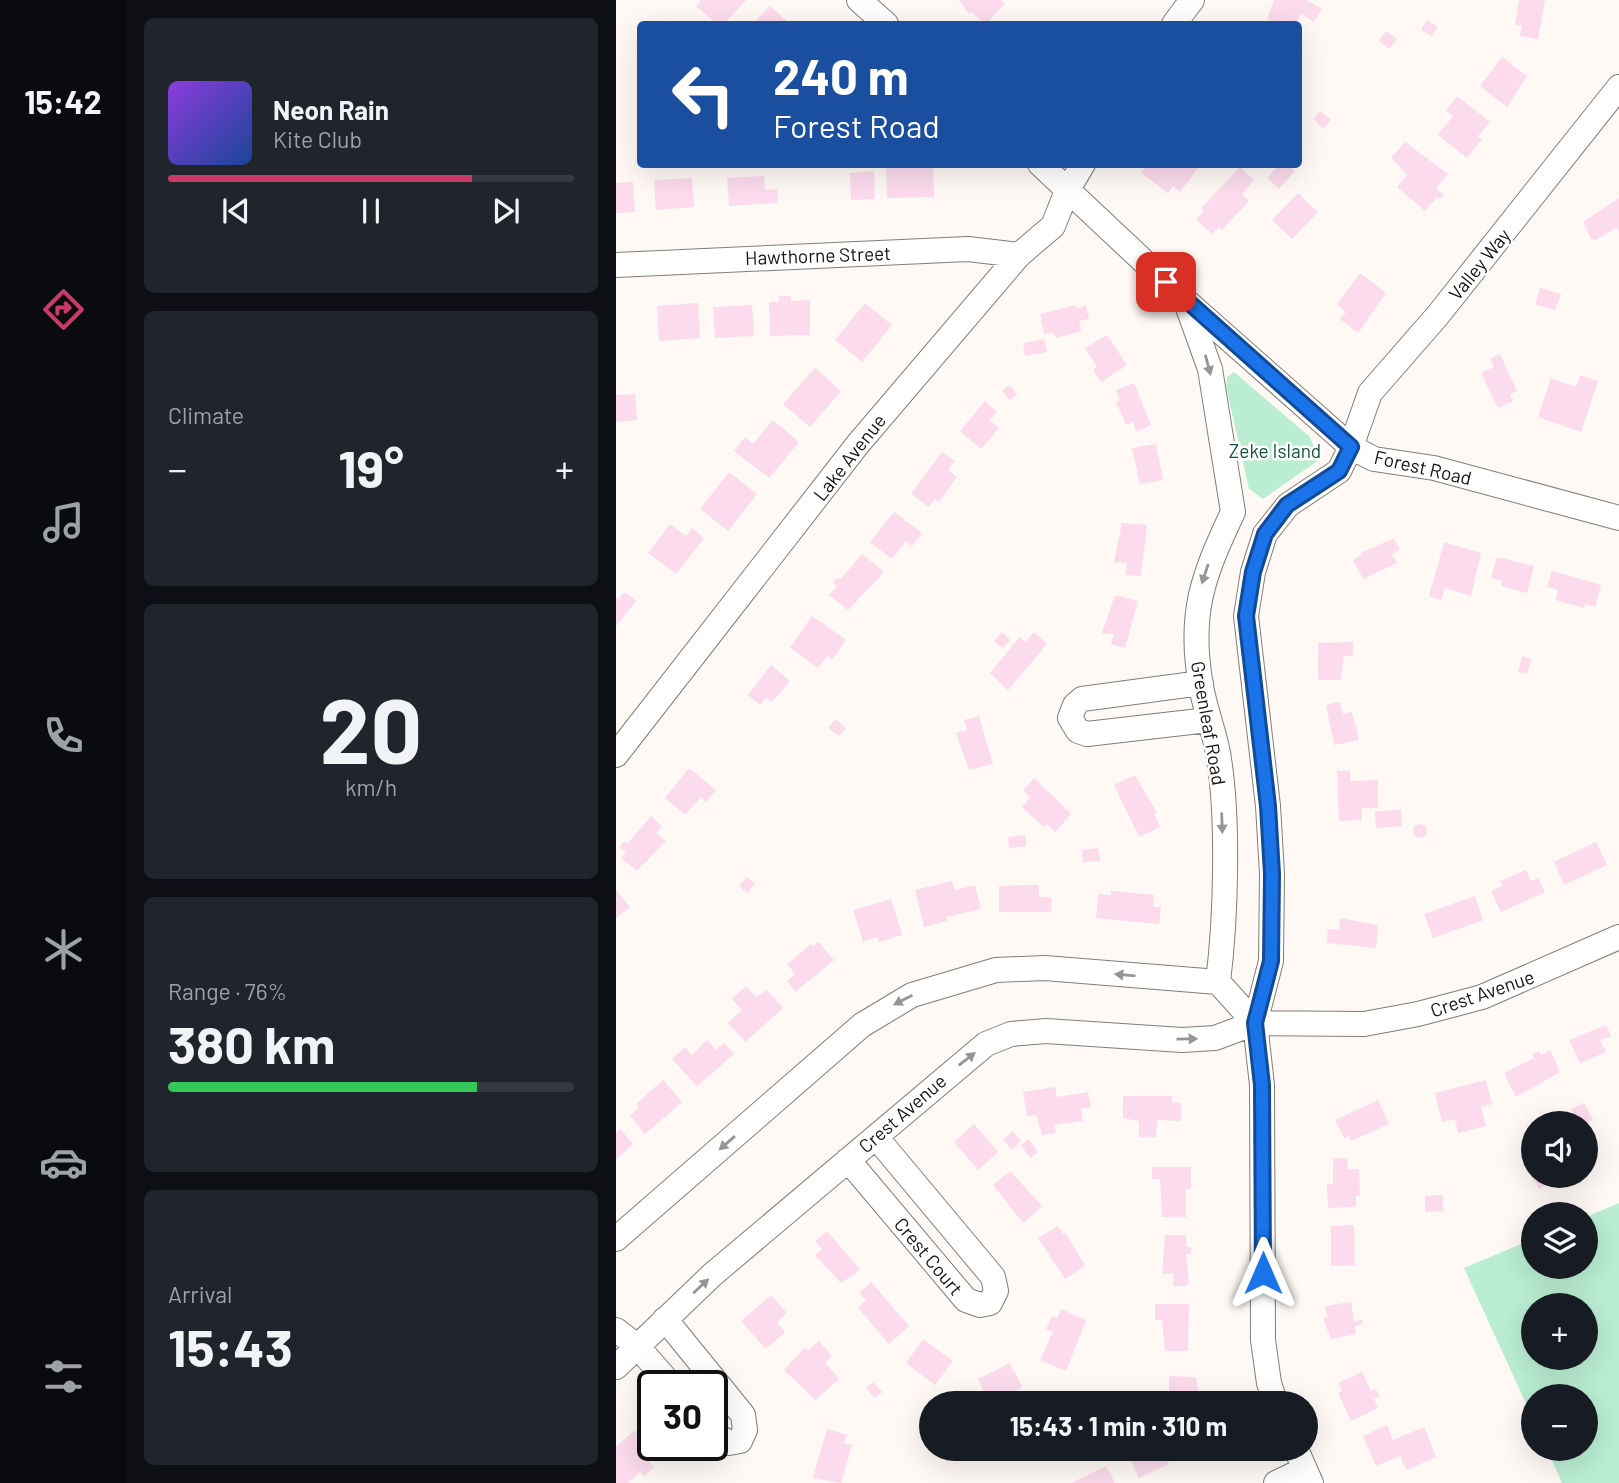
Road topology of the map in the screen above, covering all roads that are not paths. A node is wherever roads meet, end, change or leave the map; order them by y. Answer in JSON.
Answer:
{"nodes":[{"id":1,"x":859,"y":0,"type":"edge"},
{"id":2,"x":1192,"y":0,"type":"edge"},
{"id":3,"x":883,"y":21,"type":"edge"},
{"id":4,"x":1176,"y":21,"type":"edge"},
{"id":5,"x":1619,"y":87,"type":"edge"},
{"id":6,"x":1044,"y":168,"type":"edge"},
{"id":7,"x":1081,"y":168,"type":"edge"},
{"id":8,"x":1067,"y":191,"type":"junction"},
{"id":9,"x":1019,"y":256,"type":"junction"},
{"id":10,"x":616,"y":265,"type":"edge"},
{"id":11,"x":1186,"y":301,"type":"junction"},
{"id":12,"x":1351,"y":447,"type":"junction"},
{"id":13,"x":1233,"y":512,"type":"junction"},
{"id":14,"x":1619,"y":518,"type":"edge"},
{"id":15,"x":1265,"y":534,"type":"junction"},
{"id":16,"x":1200,"y":683,"type":"junction"},
{"id":17,"x":1208,"y":720,"type":"junction"},
{"id":18,"x":616,"y":755,"type":"edge"},
{"id":19,"x":1619,"y":937,"type":"edge"},
{"id":20,"x":1218,"y":982,"type":"junction"},
{"id":21,"x":1255,"y":1023,"type":"junction"},
{"id":22,"x":876,"y":1137,"type":"junction"},
{"id":23,"x":848,"y":1160,"type":"junction"},
{"id":24,"x":616,"y":1239,"type":"edge"},
{"id":25,"x":665,"y":1319,"type":"junction"},
{"id":26,"x":616,"y":1330,"type":"edge"},
{"id":27,"x":637,"y":1346,"type":"junction"},
{"id":28,"x":616,"y":1367,"type":"edge"},
{"id":29,"x":658,"y":1370,"type":"edge"},
{"id":30,"x":706,"y":1370,"type":"edge"},
{"id":31,"x":1272,"y":1391,"type":"edge"},
{"id":32,"x":728,"y":1397,"type":"edge"},
{"id":33,"x":728,"y":1442,"type":"edge"},
{"id":34,"x":1304,"y":1467,"type":"edge"},
{"id":35,"x":1276,"y":1483,"type":"edge"}],
"edges":[{"from":1,"to":3,"type":"street"},
{"from":2,"to":4,"type":"street"},
{"from":5,"to":12,"type":"street","name":"Valley Way"},
{"from":6,"to":8,"type":"street","name":"Forest Road"},
{"from":7,"to":8,"type":"street","name":"Lake Avenue"},
{"from":8,"to":9,"type":"street","name":"Lake Avenue"},
{"from":8,"to":11,"type":"street","name":"Forest Road"},
{"from":9,"to":10,"type":"street","name":"Hawthorne Street"},
{"from":9,"to":18,"type":"street","name":"Lake Avenue"},
{"from":11,"to":12,"type":"street","name":"Forest Road"},
{"from":11,"to":13,"type":"street","one_way":true},
{"from":12,"to":14,"type":"street","name":"Forest Road"},
{"from":12,"to":15,"type":"street"},
{"from":13,"to":15,"type":"street"},
{"from":13,"to":16,"type":"street","name":"Greenleaf Road","one_way":true},
{"from":15,"to":21,"type":"street"},
{"from":16,"to":17,"type":"street","name":"Greenleaf Road"},
{"from":16,"to":17,"type":"street"},
{"from":17,"to":20,"type":"street","name":"Greenleaf Road","one_way":true},
{"from":19,"to":21,"type":"street","name":"Crest Avenue"},
{"from":20,"to":21,"type":"street"},
{"from":20,"to":24,"type":"street","one_way":true},
{"from":22,"to":21,"type":"street","name":"Crest Avenue","one_way":true},
{"from":21,"to":31,"type":"street"},
{"from":22,"to":23,"type":"street","name":"Crest Avenue"},
{"from":22,"to":23,"type":"street","name":"Crest Court"},
{"from":25,"to":23,"type":"street","name":"Crest Avenue","one_way":true},
{"from":25,"to":27,"type":"street","name":"Crest Avenue"},
{"from":25,"to":30,"type":"street"},
{"from":26,"to":27,"type":"street"},
{"from":27,"to":28,"type":"street","name":"Crest Avenue"},
{"from":27,"to":29,"type":"street"},
{"from":32,"to":33,"type":"street"},
{"from":34,"to":35,"type":"street"}]}
